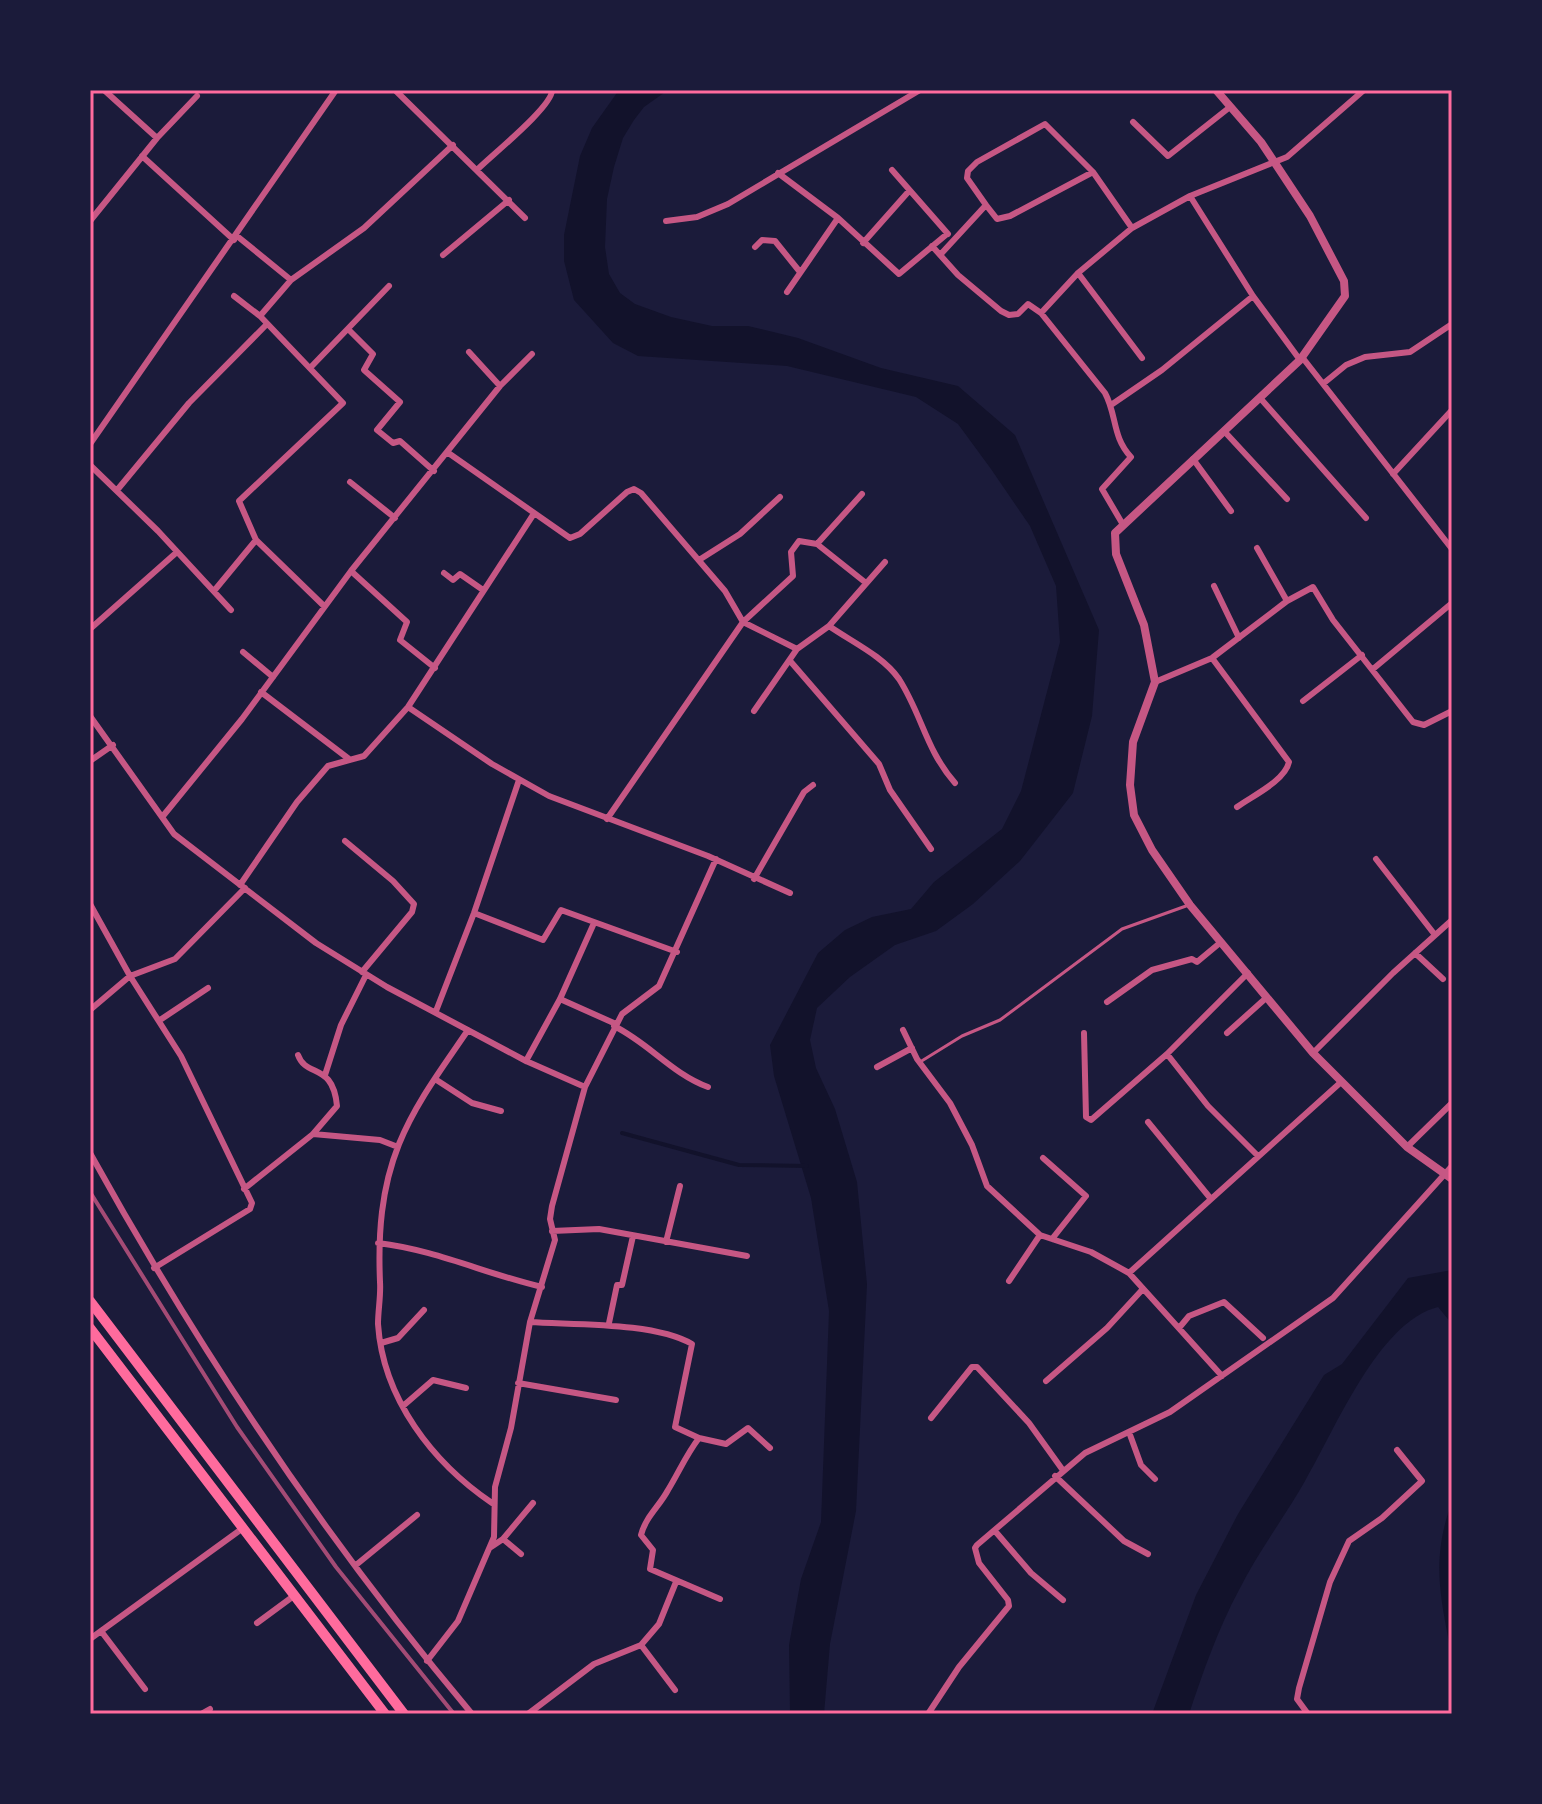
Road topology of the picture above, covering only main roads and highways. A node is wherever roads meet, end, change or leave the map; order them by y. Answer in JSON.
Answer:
{"nodes":[{"id":1,"x":90,"y":1301,"type":"edge"},
{"id":2,"x":90,"y":1328,"type":"edge"},
{"id":3,"x":385,"y":1714,"type":"edge"},
{"id":4,"x":404,"y":1714,"type":"edge"}],
"edges":[{"from":1,"to":4,"type":"main road"},
{"from":2,"to":3,"type":"main road"}]}
